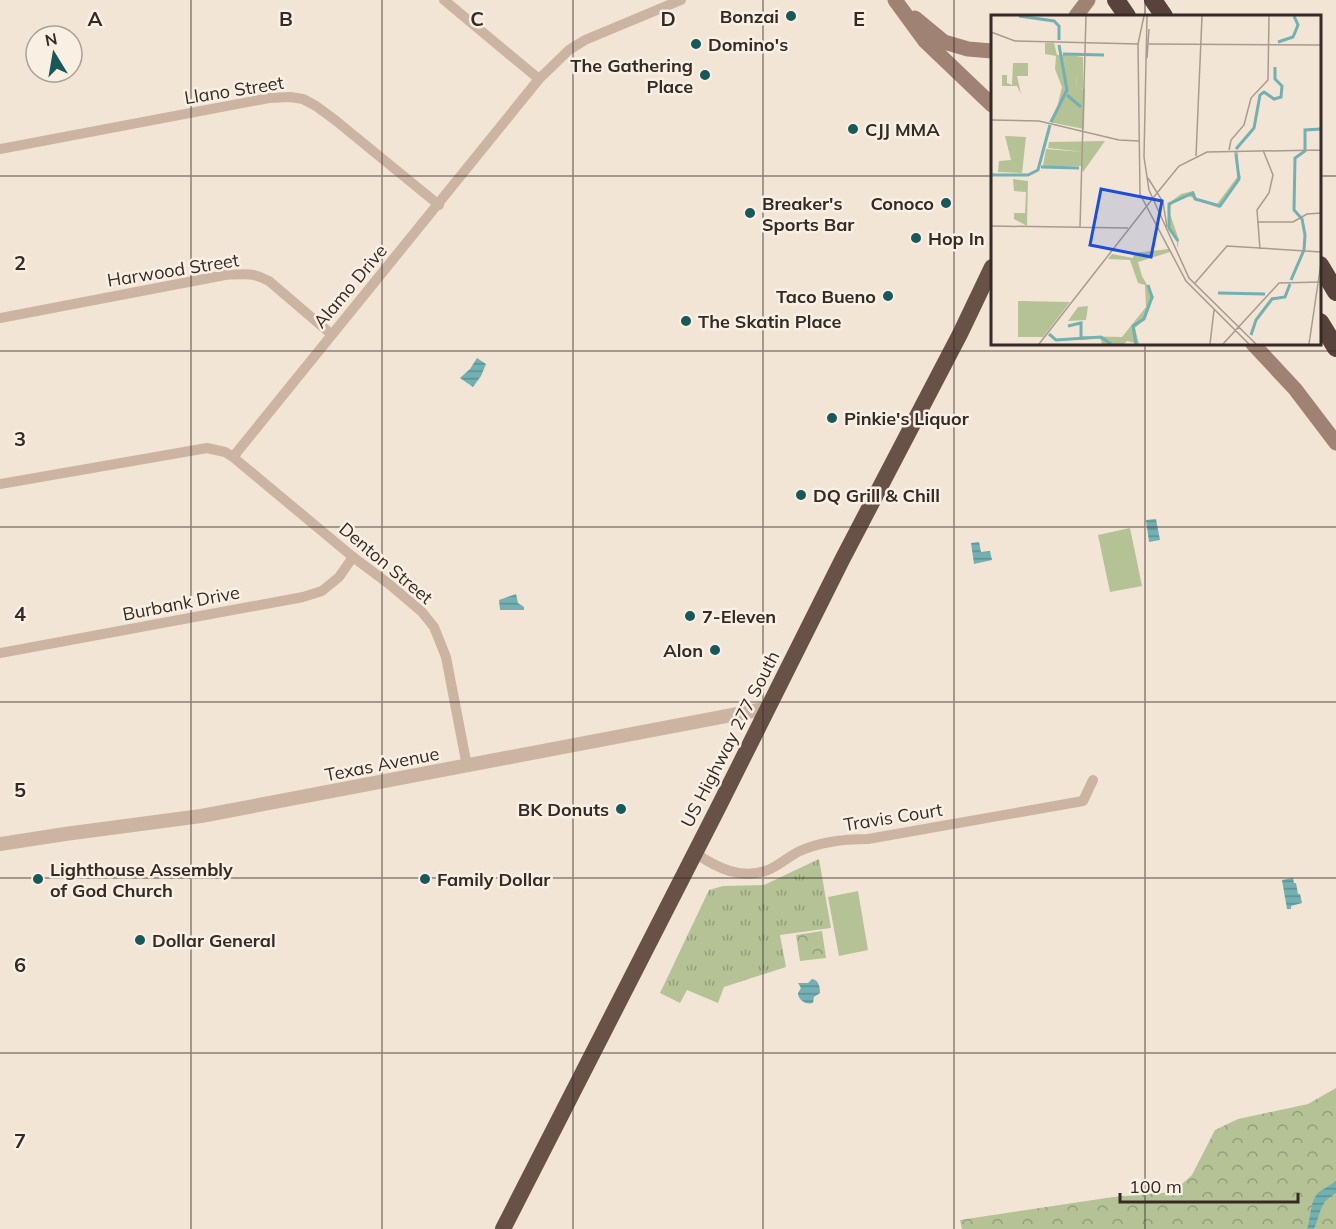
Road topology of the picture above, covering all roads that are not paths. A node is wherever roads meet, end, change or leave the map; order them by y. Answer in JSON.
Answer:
{"nodes":[{"id":1,"x":444,"y":0,"type":"edge"},
{"id":2,"x":681,"y":0,"type":"edge"},
{"id":3,"x":1088,"y":0,"type":"edge"},
{"id":4,"x":1153,"y":0,"type":"edge"},
{"id":5,"x":1163,"y":0,"type":"edge"},
{"id":6,"x":896,"y":2,"type":"edge"},
{"id":7,"x":655,"y":5,"type":"edge"},
{"id":8,"x":1077,"y":15,"type":"edge"},
{"id":9,"x":1153,"y":15,"type":"edge"},
{"id":10,"x":1163,"y":15,"type":"edge"},
{"id":11,"x":991,"y":51,"type":"edge"},
{"id":12,"x":539,"y":80,"type":"junction"},
{"id":13,"x":991,"y":103,"type":"edge"},
{"id":14,"x":0,"y":149,"type":"edge"},
{"id":15,"x":439,"y":205,"type":"junction"},
{"id":16,"x":1321,"y":267,"type":"edge"},
{"id":17,"x":991,"y":271,"type":"edge"},
{"id":18,"x":1336,"y":292,"type":"edge"},
{"id":19,"x":0,"y":318,"type":"edge"},
{"id":20,"x":1321,"y":324,"type":"edge"},
{"id":21,"x":331,"y":334,"type":"junction"},
{"id":22,"x":1254,"y":345,"type":"edge"},
{"id":23,"x":1336,"y":348,"type":"edge"},
{"id":24,"x":1336,"y":443,"type":"edge"},
{"id":25,"x":233,"y":457,"type":"junction"},
{"id":26,"x":0,"y":484,"type":"edge"},
{"id":27,"x":353,"y":557,"type":"junction"},
{"id":28,"x":0,"y":654,"type":"edge"},
{"id":29,"x":768,"y":708,"type":"junction"},
{"id":30,"x":467,"y":766,"type":"junction"},
{"id":31,"x":1093,"y":780,"type":"dead end"},
{"id":32,"x":0,"y":844,"type":"edge"},
{"id":33,"x":695,"y":853,"type":"junction"},
{"id":34,"x":503,"y":1229,"type":"edge"}],
"edges":[{"from":1,"to":12,"type":"street"},
{"from":2,"to":7,"type":"street","name":"Alamo Drive"},
{"from":3,"to":8,"type":"main road"},
{"from":4,"to":10,"type":"highway","bridge":true},
{"from":5,"to":9,"type":"main road"},
{"from":6,"to":11,"type":"main road"},
{"from":6,"to":13,"type":"main road"},
{"from":7,"to":12,"type":"street","name":"Alamo Drive"},
{"from":12,"to":15,"type":"street","name":"Alamo Drive"},
{"from":14,"to":15,"type":"street","name":"Llano Street"},
{"from":15,"to":21,"type":"street","name":"Alamo Drive"},
{"from":16,"to":18,"type":"highway"},
{"from":17,"to":29,"type":"highway","name":"US Highway 277 South"},
{"from":19,"to":21,"type":"street","name":"Harwood Street"},
{"from":20,"to":23,"type":"highway"},
{"from":21,"to":25,"type":"street","name":"Alamo Drive"},
{"from":22,"to":24,"type":"main road"},
{"from":25,"to":26,"type":"street"},
{"from":25,"to":27,"type":"street","name":"Denton Street"},
{"from":27,"to":28,"type":"street","name":"Burbank Drive"},
{"from":27,"to":30,"type":"street","name":"Denton Street"},
{"from":29,"to":30,"type":"street","name":"Texas Avenue"},
{"from":29,"to":33,"type":"highway","name":"US Highway 277 South"},
{"from":30,"to":32,"type":"street","name":"Texas Avenue"},
{"from":31,"to":33,"type":"street","name":"Travis Court"},
{"from":33,"to":34,"type":"highway","name":"US Highway 277 South"}]}
